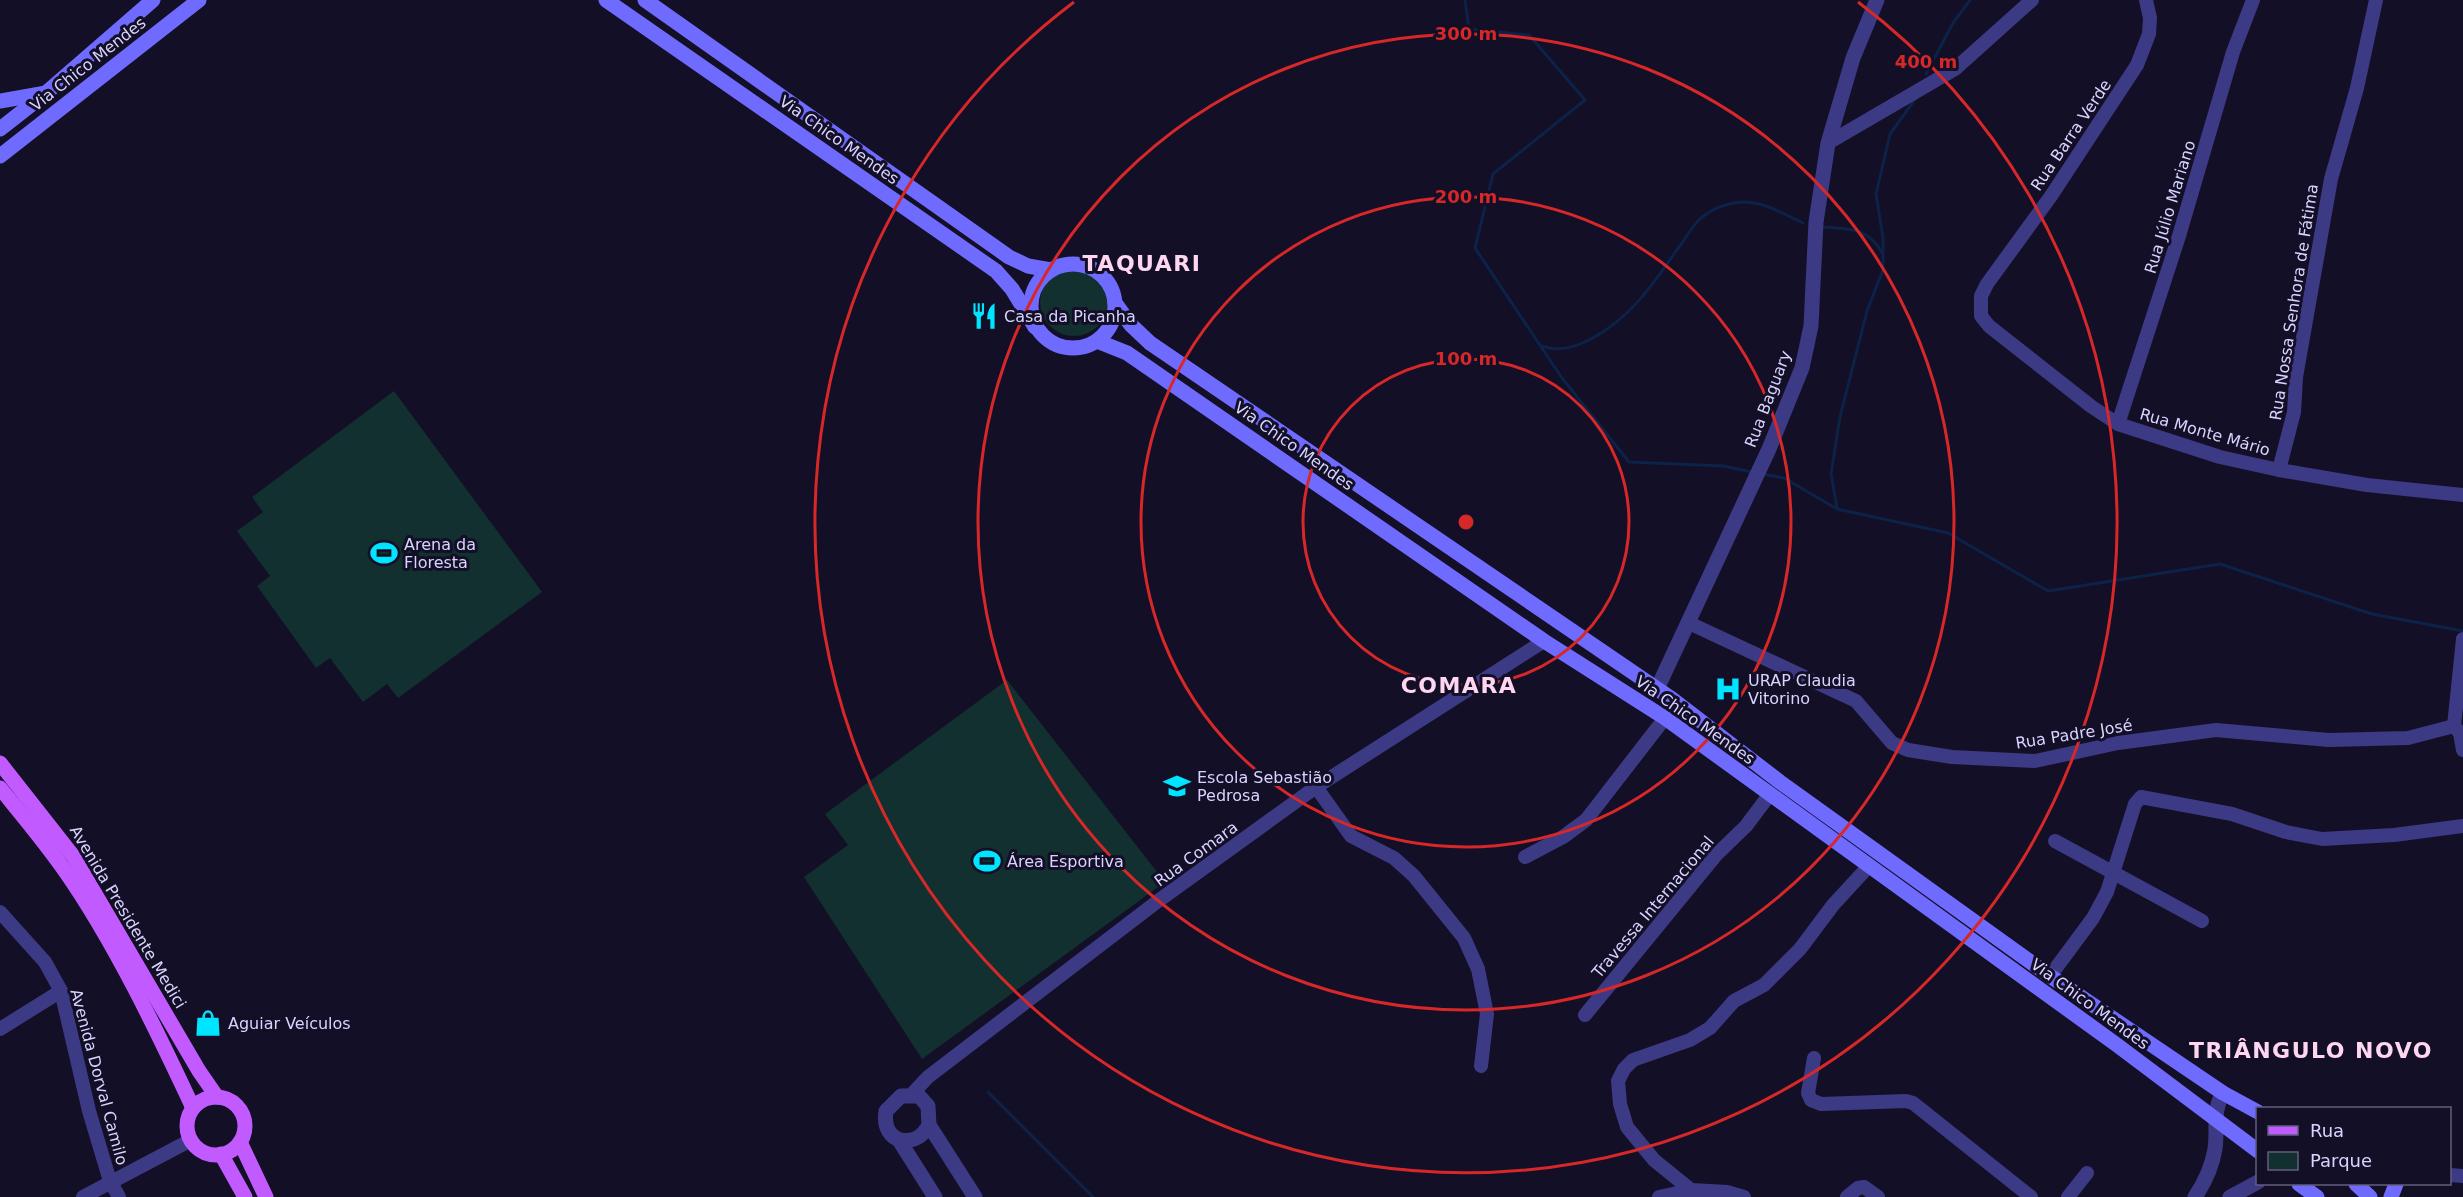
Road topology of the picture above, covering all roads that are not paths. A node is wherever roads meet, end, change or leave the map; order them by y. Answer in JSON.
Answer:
{"nodes":[{"id":1,"x":153,"y":0,"type":"edge"},
{"id":2,"x":199,"y":0,"type":"edge"},
{"id":3,"x":606,"y":0,"type":"edge"},
{"id":4,"x":645,"y":0,"type":"edge"},
{"id":5,"x":1876,"y":0,"type":"edge"},
{"id":6,"x":2032,"y":0,"type":"edge"},
{"id":7,"x":2146,"y":0,"type":"edge"},
{"id":8,"x":2253,"y":0,"type":"edge"},
{"id":9,"x":2376,"y":0,"type":"edge"},
{"id":10,"x":46,"y":93,"type":"junction"},
{"id":11,"x":0,"y":101,"type":"edge"},
{"id":12,"x":0,"y":129,"type":"edge"},
{"id":13,"x":1828,"y":143,"type":"junction"},
{"id":14,"x":0,"y":156,"type":"edge"},
{"id":15,"x":1051,"y":270,"type":"junction"},
{"id":16,"x":1992,"y":277,"type":"joint"},
{"id":17,"x":1115,"y":303,"type":"junction"},
{"id":18,"x":1035,"y":327,"type":"junction"},
{"id":19,"x":1097,"y":340,"type":"junction"},
{"id":20,"x":2118,"y":424,"type":"junction"},
{"id":21,"x":2279,"y":470,"type":"junction"},
{"id":22,"x":2463,"y":495,"type":"edge"},
{"id":23,"x":1689,"y":623,"type":"junction"},
{"id":24,"x":2463,"y":639,"type":"edge"},
{"id":25,"x":1544,"y":641,"type":"junction"},
{"id":26,"x":1657,"y":689,"type":"junction"},
{"id":27,"x":1665,"y":718,"type":"junction"},
{"id":28,"x":2459,"y":730,"type":"edge"},
{"id":29,"x":2463,"y":750,"type":"edge"},
{"id":30,"x":0,"y":763,"type":"edge"},
{"id":31,"x":1316,"y":787,"type":"junction"},
{"id":32,"x":0,"y":788,"type":"edge"},
{"id":33,"x":1770,"y":794,"type":"junction"},
{"id":34,"x":2463,"y":826,"type":"edge"},
{"id":35,"x":2055,"y":841,"type":"dead end"},
{"id":36,"x":1525,"y":857,"type":"dead end"},
{"id":37,"x":1868,"y":867,"type":"junction"},
{"id":38,"x":2113,"y":874,"type":"junction"},
{"id":39,"x":0,"y":912,"type":"edge"},
{"id":40,"x":2202,"y":921,"type":"dead end"},
{"id":41,"x":2050,"y":976,"type":"junction"},
{"id":42,"x":61,"y":991,"type":"junction"},
{"id":43,"x":1585,"y":1015,"type":"dead end"},
{"id":44,"x":0,"y":1029,"type":"edge"},
{"id":45,"x":1814,"y":1058,"type":"dead end"},
{"id":46,"x":1481,"y":1066,"type":"dead end"},
{"id":47,"x":2223,"y":1093,"type":"junction"},
{"id":48,"x":912,"y":1094,"type":"junction"},
{"id":49,"x":217,"y":1097,"type":"junction"},
{"id":50,"x":193,"y":1108,"type":"junction"},
{"id":51,"x":2256,"y":1111,"type":"edge"},
{"id":52,"x":2216,"y":1120,"type":"junction"},
{"id":53,"x":929,"y":1125,"type":"junction"},
{"id":54,"x":191,"y":1140,"type":"junction"},
{"id":55,"x":899,"y":1140,"type":"junction"},
{"id":56,"x":240,"y":1142,"type":"junction"},
{"id":57,"x":2256,"y":1150,"type":"edge"},
{"id":58,"x":221,"y":1154,"type":"junction"},
{"id":59,"x":2087,"y":1173,"type":"dead end"},
{"id":60,"x":110,"y":1181,"type":"junction"},
{"id":61,"x":2256,"y":1183,"type":"edge"},
{"id":62,"x":2300,"y":1185,"type":"edge"},
{"id":63,"x":2357,"y":1185,"type":"edge"},
{"id":64,"x":1691,"y":1190,"type":"junction"},
{"id":65,"x":1725,"y":1195,"type":"edge"},
{"id":66,"x":83,"y":1197,"type":"edge"},
{"id":67,"x":119,"y":1197,"type":"edge"},
{"id":68,"x":245,"y":1197,"type":"edge"},
{"id":69,"x":266,"y":1197,"type":"edge"},
{"id":70,"x":935,"y":1197,"type":"edge"},
{"id":71,"x":975,"y":1197,"type":"edge"},
{"id":72,"x":1659,"y":1197,"type":"edge"},
{"id":73,"x":1744,"y":1197,"type":"edge"},
{"id":74,"x":1847,"y":1197,"type":"edge"},
{"id":75,"x":1878,"y":1197,"type":"edge"},
{"id":76,"x":2031,"y":1197,"type":"edge"},
{"id":77,"x":2068,"y":1197,"type":"edge"},
{"id":78,"x":2195,"y":1197,"type":"edge"},
{"id":79,"x":2230,"y":1197,"type":"edge"},
{"id":80,"x":2317,"y":1197,"type":"edge"},
{"id":81,"x":2370,"y":1197,"type":"edge"}],
"edges":[{"from":1,"to":10,"type":"main road","name":"Via Chico Mendes"},
{"from":2,"to":14,"type":"main road","name":"Via Chico Mendes"},
{"from":3,"to":18,"type":"main road","name":"Via Chico Mendes"},
{"from":4,"to":15,"type":"main road","name":"Via Chico Mendes"},
{"from":5,"to":13,"type":"street","name":"Rua Baguary"},
{"from":6,"to":13,"type":"street"},
{"from":7,"to":16,"type":"street","name":"Rua Barra Verde"},
{"from":8,"to":20,"type":"street","name":"Rua Júlio Mariano"},
{"from":9,"to":21,"type":"street","name":"Rua Nossa Senhora de Fátima"},
{"from":10,"to":11,"type":"main road"},
{"from":10,"to":12,"type":"main road","name":"Via Chico Mendes"},
{"from":13,"to":23,"type":"street","name":"Rua Baguary"},
{"from":15,"to":17,"type":"main road"},
{"from":15,"to":18,"type":"main road"},
{"from":16,"to":20,"type":"street","name":"Rua Monte Mário"},
{"from":17,"to":19,"type":"main road"},
{"from":17,"to":26,"type":"main road","name":"Via Chico Mendes"},
{"from":18,"to":19,"type":"main road"},
{"from":19,"to":25,"type":"main road","name":"Via Chico Mendes"},
{"from":20,"to":21,"type":"street","name":"Rua Monte Mário"},
{"from":21,"to":22,"type":"street","name":"Rua Monte Mário"},
{"from":23,"to":26,"type":"street","name":"Rua Baguary"},
{"from":23,"to":28,"type":"street","name":"Rua Padre José"},
{"from":24,"to":28,"type":"street"},
{"from":25,"to":27,"type":"main road","name":"Via Chico Mendes"},
{"from":25,"to":31,"type":"street","name":"Rua Comara"},
{"from":26,"to":41,"type":"main road","name":"Via Chico Mendes"},
{"from":27,"to":33,"type":"main road","name":"Via Chico Mendes"},
{"from":27,"to":36,"type":"street"},
{"from":28,"to":29,"type":"street"},
{"from":30,"to":49,"type":"main road","name":"Avenida Presidente Medici"},
{"from":31,"to":46,"type":"street"},
{"from":31,"to":48,"type":"street","name":"Rua Comara"},
{"from":32,"to":50,"type":"main road","name":"Avenida Presidente Medici"},
{"from":33,"to":37,"type":"main road","name":"Via Chico Mendes"},
{"from":33,"to":43,"type":"street","name":"Travessa Internacional"},
{"from":34,"to":38,"type":"street"},
{"from":35,"to":38,"type":"street"},
{"from":37,"to":52,"type":"main road","name":"Via Chico Mendes"},
{"from":37,"to":64,"type":"street"},
{"from":38,"to":40,"type":"street"},
{"from":38,"to":41,"type":"street"},
{"from":39,"to":42,"type":"street","name":"Avenida Dorval Camilo"},
{"from":41,"to":47,"type":"main road","name":"Via Chico Mendes"},
{"from":42,"to":44,"type":"street"},
{"from":42,"to":60,"type":"street","name":"Avenida Dorval Camilo"},
{"from":45,"to":76,"type":"street"},
{"from":47,"to":51,"type":"main road","name":"Via Chico Mendes"},
{"from":47,"to":52,"type":"street"},
{"from":48,"to":53,"type":"street"},
{"from":48,"to":55,"type":"street"},
{"from":49,"to":50,"type":"main road"},
{"from":49,"to":56,"type":"main road"},
{"from":50,"to":54,"type":"main road"},
{"from":52,"to":57,"type":"main road","name":"Via Chico Mendes"},
{"from":52,"to":78,"type":"street"},
{"from":53,"to":55,"type":"street"},
{"from":53,"to":71,"type":"street"},
{"from":54,"to":58,"type":"main road"},
{"from":54,"to":60,"type":"street"},
{"from":55,"to":70,"type":"street"},
{"from":56,"to":58,"type":"main road"},
{"from":56,"to":69,"type":"main road"},
{"from":58,"to":68,"type":"main road"},
{"from":59,"to":77,"type":"street"},
{"from":60,"to":66,"type":"street"},
{"from":60,"to":67,"type":"street","name":"Avenida Dorval Camilo"},
{"from":61,"to":79,"type":"street"},
{"from":62,"to":80,"type":"main road"},
{"from":63,"to":81,"type":"main road"},
{"from":64,"to":65,"type":"street"},
{"from":64,"to":72,"type":"street"},
{"from":65,"to":73,"type":"street"},
{"from":74,"to":75,"type":"street"}]}
